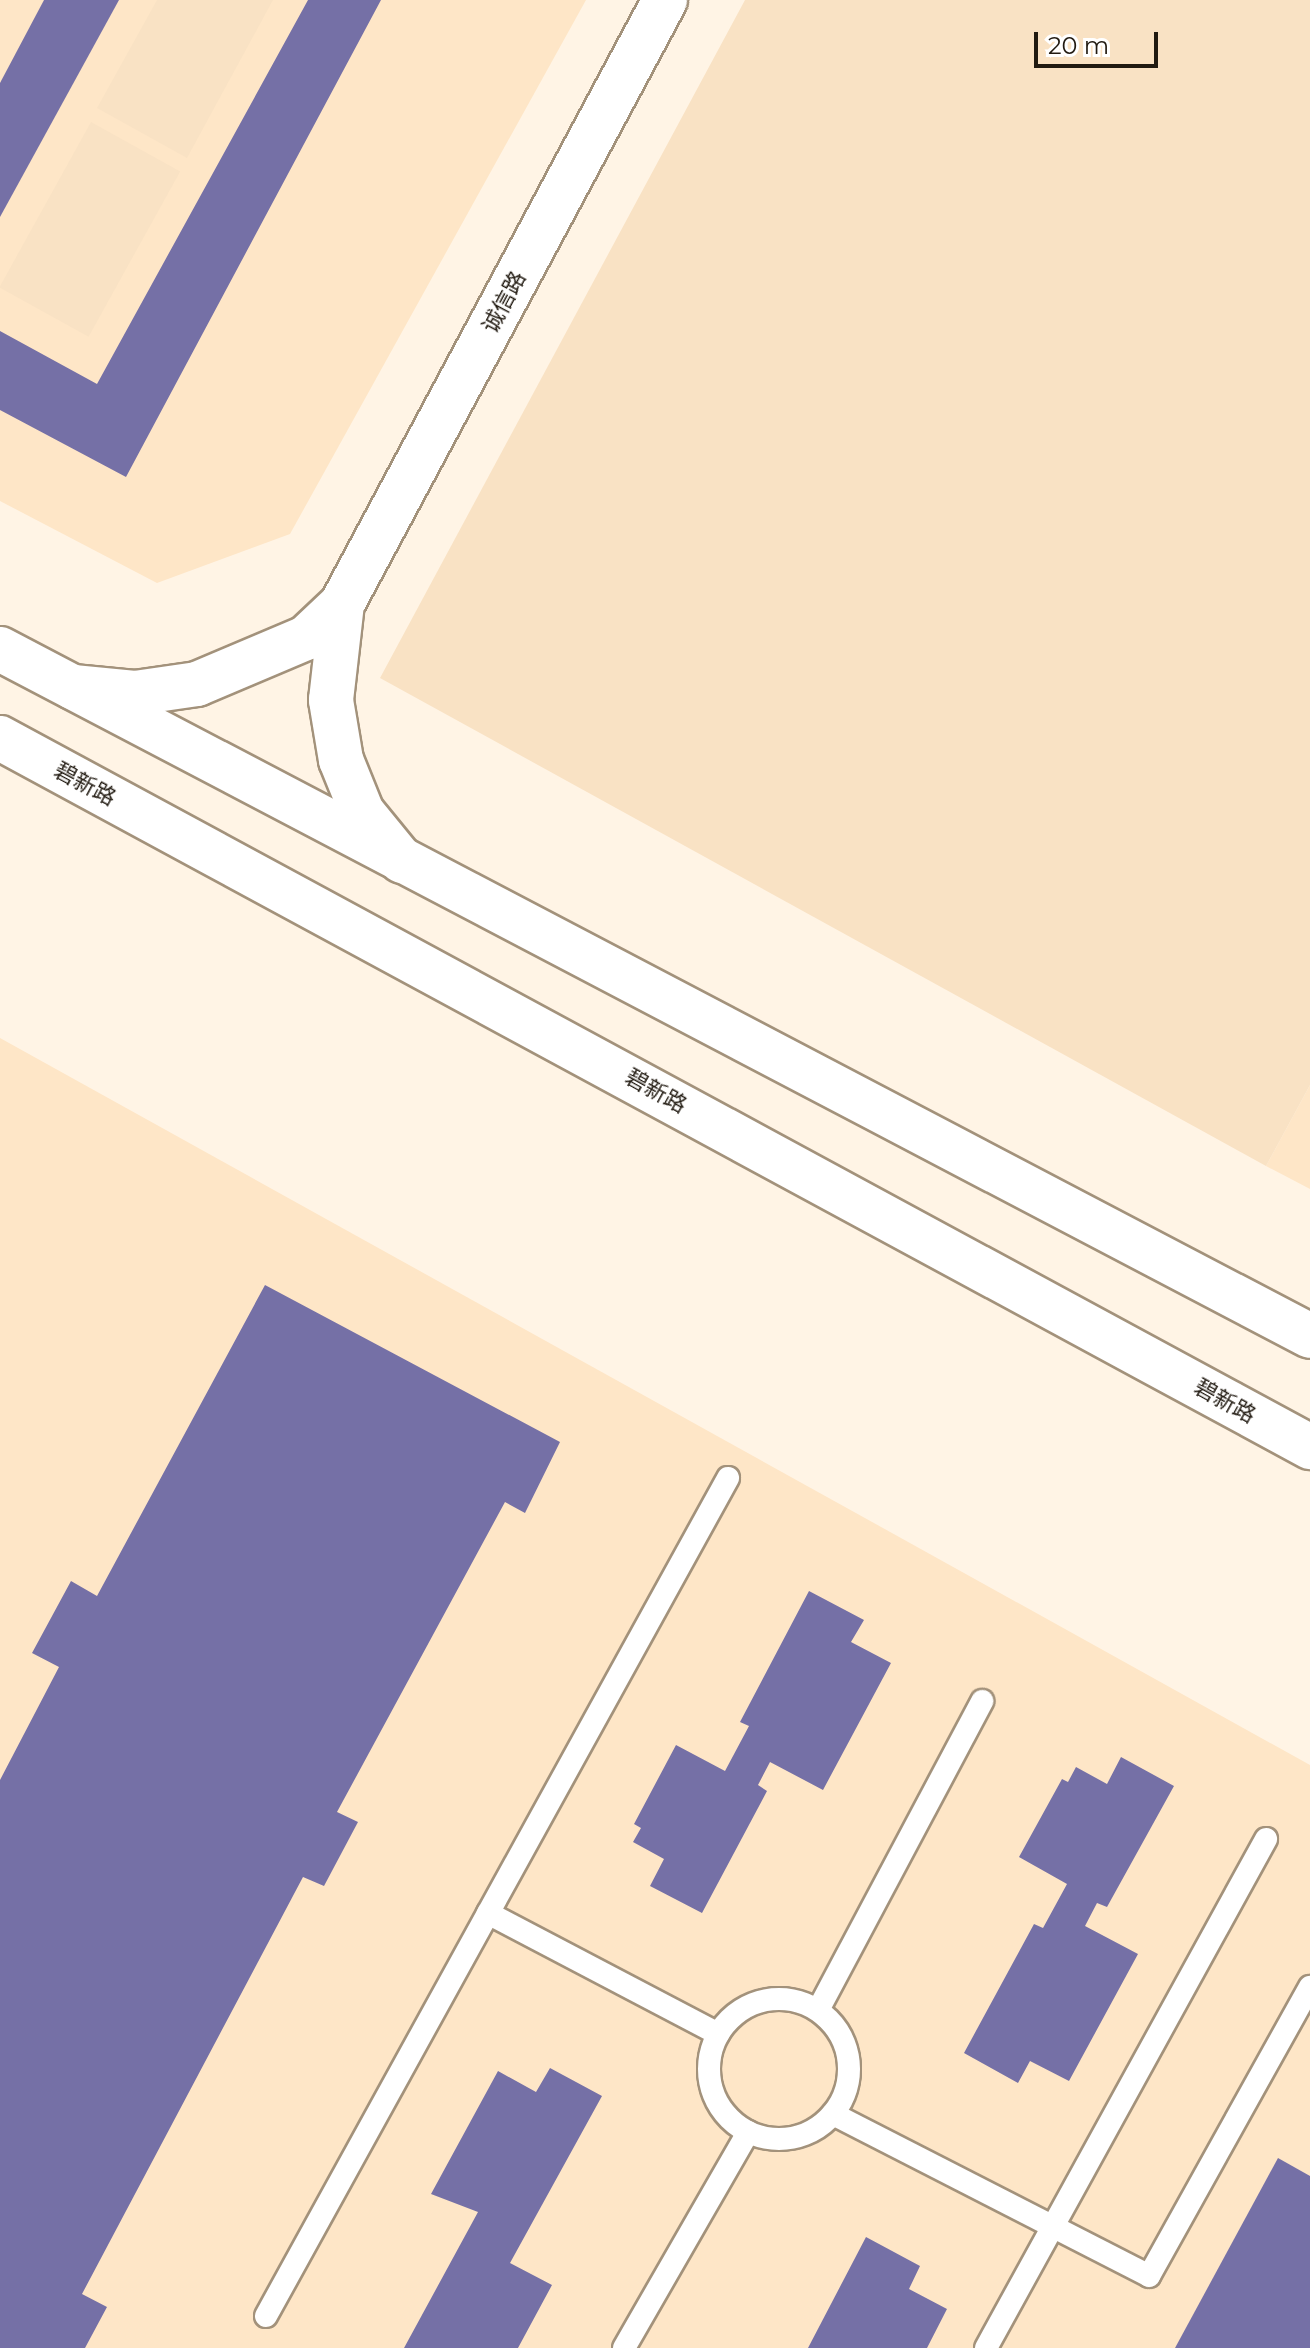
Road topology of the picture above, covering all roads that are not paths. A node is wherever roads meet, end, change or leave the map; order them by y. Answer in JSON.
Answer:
{"nodes":[{"id":1,"x":665,"y":0,"type":"edge"},
{"id":2,"x":342,"y":604,"type":"junction"},
{"id":3,"x":0,"y":649,"type":"edge"},
{"id":4,"x":69,"y":686,"type":"junction"},
{"id":5,"x":0,"y":738,"type":"edge"},
{"id":6,"x":404,"y":864,"type":"junction"},
{"id":7,"x":1310,"y":1336,"type":"edge"},
{"id":8,"x":1310,"y":1447,"type":"edge"},
{"id":9,"x":728,"y":1478,"type":"dead end"},
{"id":10,"x":982,"y":1701,"type":"dead end"},
{"id":11,"x":1266,"y":1839,"type":"dead end"},
{"id":12,"x":488,"y":1913,"type":"junction"},
{"id":13,"x":1310,"y":1987,"type":"edge"},
{"id":14,"x":818,"y":2010,"type":"junction"},
{"id":15,"x":718,"y":2034,"type":"junction"},
{"id":16,"x":833,"y":2114,"type":"junction"},
{"id":17,"x":748,"y":2132,"type":"junction"},
{"id":18,"x":1053,"y":2227,"type":"junction"},
{"id":19,"x":266,"y":2316,"type":"dead end"},
{"id":20,"x":624,"y":2348,"type":"edge"},
{"id":21,"x":986,"y":2348,"type":"edge"}],
"edges":[{"from":1,"to":2,"type":"main road","name":"诚信路"},
{"from":2,"to":4,"type":"main road","name":"诚信路"},
{"from":2,"to":6,"type":"main road","name":"诚信路"},
{"from":3,"to":4,"type":"main road"},
{"from":4,"to":6,"type":"main road"},
{"from":5,"to":8,"type":"main road","name":"碧新路"},
{"from":6,"to":7,"type":"main road"},
{"from":9,"to":12,"type":"lane"},
{"from":10,"to":14,"type":"lane"},
{"from":11,"to":18,"type":"lane"},
{"from":12,"to":15,"type":"lane"},
{"from":12,"to":19,"type":"lane"},
{"from":13,"to":18,"type":"lane"},
{"from":14,"to":15,"type":"lane"},
{"from":14,"to":16,"type":"lane"},
{"from":15,"to":17,"type":"lane"},
{"from":16,"to":17,"type":"lane"},
{"from":16,"to":18,"type":"lane"},
{"from":17,"to":20,"type":"lane"},
{"from":18,"to":21,"type":"lane"}]}
